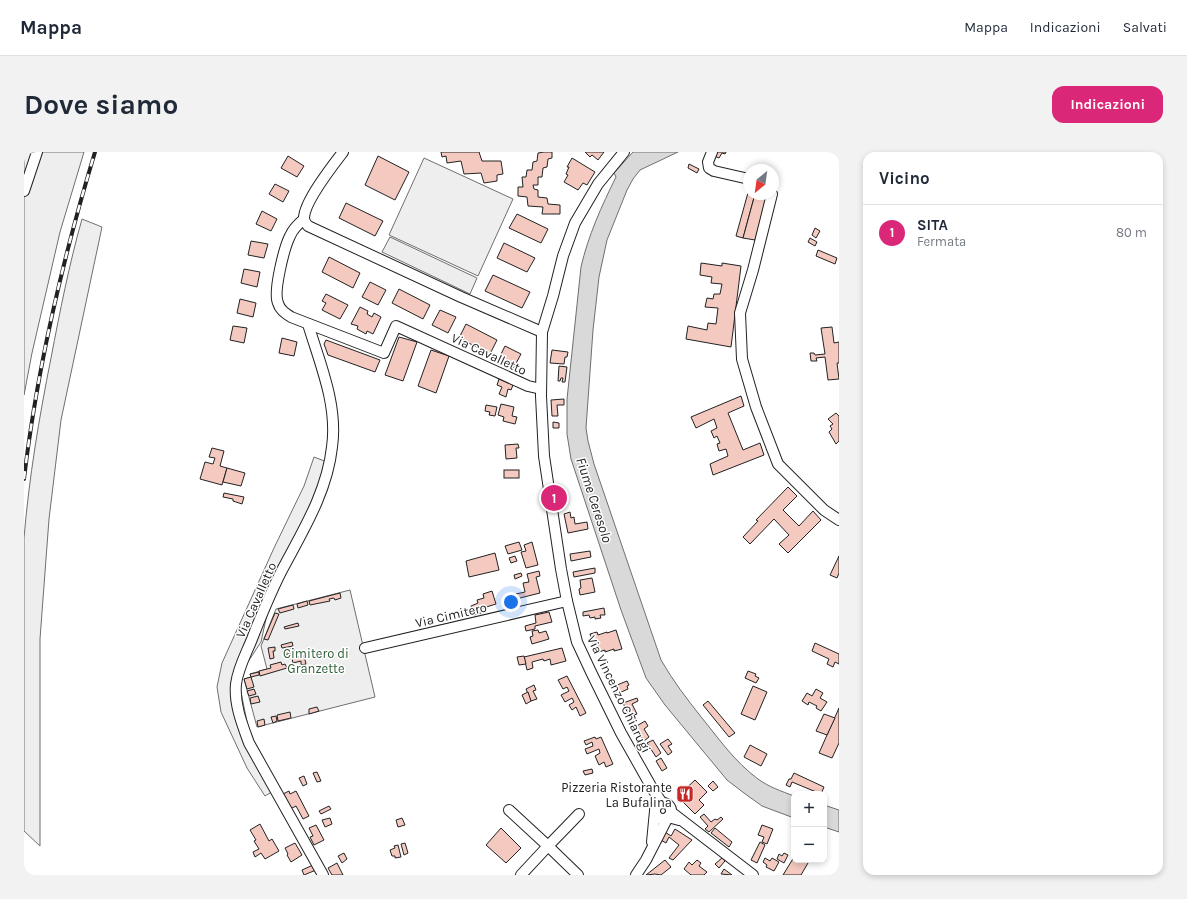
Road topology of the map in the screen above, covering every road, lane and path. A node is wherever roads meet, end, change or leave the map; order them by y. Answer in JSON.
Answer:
{"nodes":[{"id":1,"x":37,"y":152,"type":"edge"},
{"id":2,"x":343,"y":152,"type":"edge"},
{"id":3,"x":624,"y":152,"type":"edge"},
{"id":4,"x":712,"y":152,"type":"edge"},
{"id":5,"x":743,"y":178,"type":"edge"},
{"id":6,"x":24,"y":191,"type":"edge"},
{"id":7,"x":770,"y":200,"type":"edge"},
{"id":8,"x":304,"y":219,"type":"junction"},
{"id":9,"x":308,"y":324,"type":"junction"},
{"id":10,"x":542,"y":332,"type":"junction"},
{"id":11,"x":541,"y":389,"type":"junction"},
{"id":12,"x":839,"y":520,"type":"edge"},
{"id":13,"x":567,"y":601,"type":"junction"},
{"id":14,"x":365,"y":648,"type":"dead end"},
{"id":15,"x":658,"y":808,"type":"junction"},
{"id":16,"x":509,"y":810,"type":"dead end"},
{"id":17,"x":579,"y":814,"type":"dead end"},
{"id":18,"x":669,"y":814,"type":"junction"},
{"id":19,"x":548,"y":846,"type":"junction"},
{"id":20,"x":651,"y":848,"type":"junction"},
{"id":21,"x":323,"y":875,"type":"edge"},
{"id":22,"x":521,"y":875,"type":"edge"},
{"id":23,"x":578,"y":875,"type":"edge"},
{"id":24,"x":636,"y":875,"type":"edge"},
{"id":25,"x":753,"y":875,"type":"edge"}],
"edges":[{"from":1,"to":6,"type":"street"},
{"from":2,"to":8,"type":"street"},
{"from":3,"to":10,"type":"street","name":"Via Vincenzo Chiarugi"},
{"from":4,"to":5,"type":"street"},
{"from":7,"to":12,"type":"street"},
{"from":8,"to":9,"type":"street","name":"Via Cavalletto"},
{"from":8,"to":10,"type":"street"},
{"from":9,"to":11,"type":"street","name":"Via Cavalletto"},
{"from":9,"to":21,"type":"street","name":"Via Cavalletto"},
{"from":10,"to":11,"type":"street","name":"Via Vincenzo Chiarugi"},
{"from":11,"to":13,"type":"street","name":"Via Vincenzo Chiarugi"},
{"from":13,"to":14,"type":"street","name":"Via Cimitero"},
{"from":13,"to":15,"type":"street","name":"Via Vincenzo Chiarugi"},
{"from":15,"to":18,"type":"street"},
{"from":15,"to":20,"type":"street"},
{"from":16,"to":19,"type":"street"},
{"from":17,"to":19,"type":"street"},
{"from":18,"to":20,"type":"street"},
{"from":18,"to":25,"type":"street"},
{"from":19,"to":22,"type":"street"},
{"from":19,"to":23,"type":"street"},
{"from":20,"to":24,"type":"street"}]}
